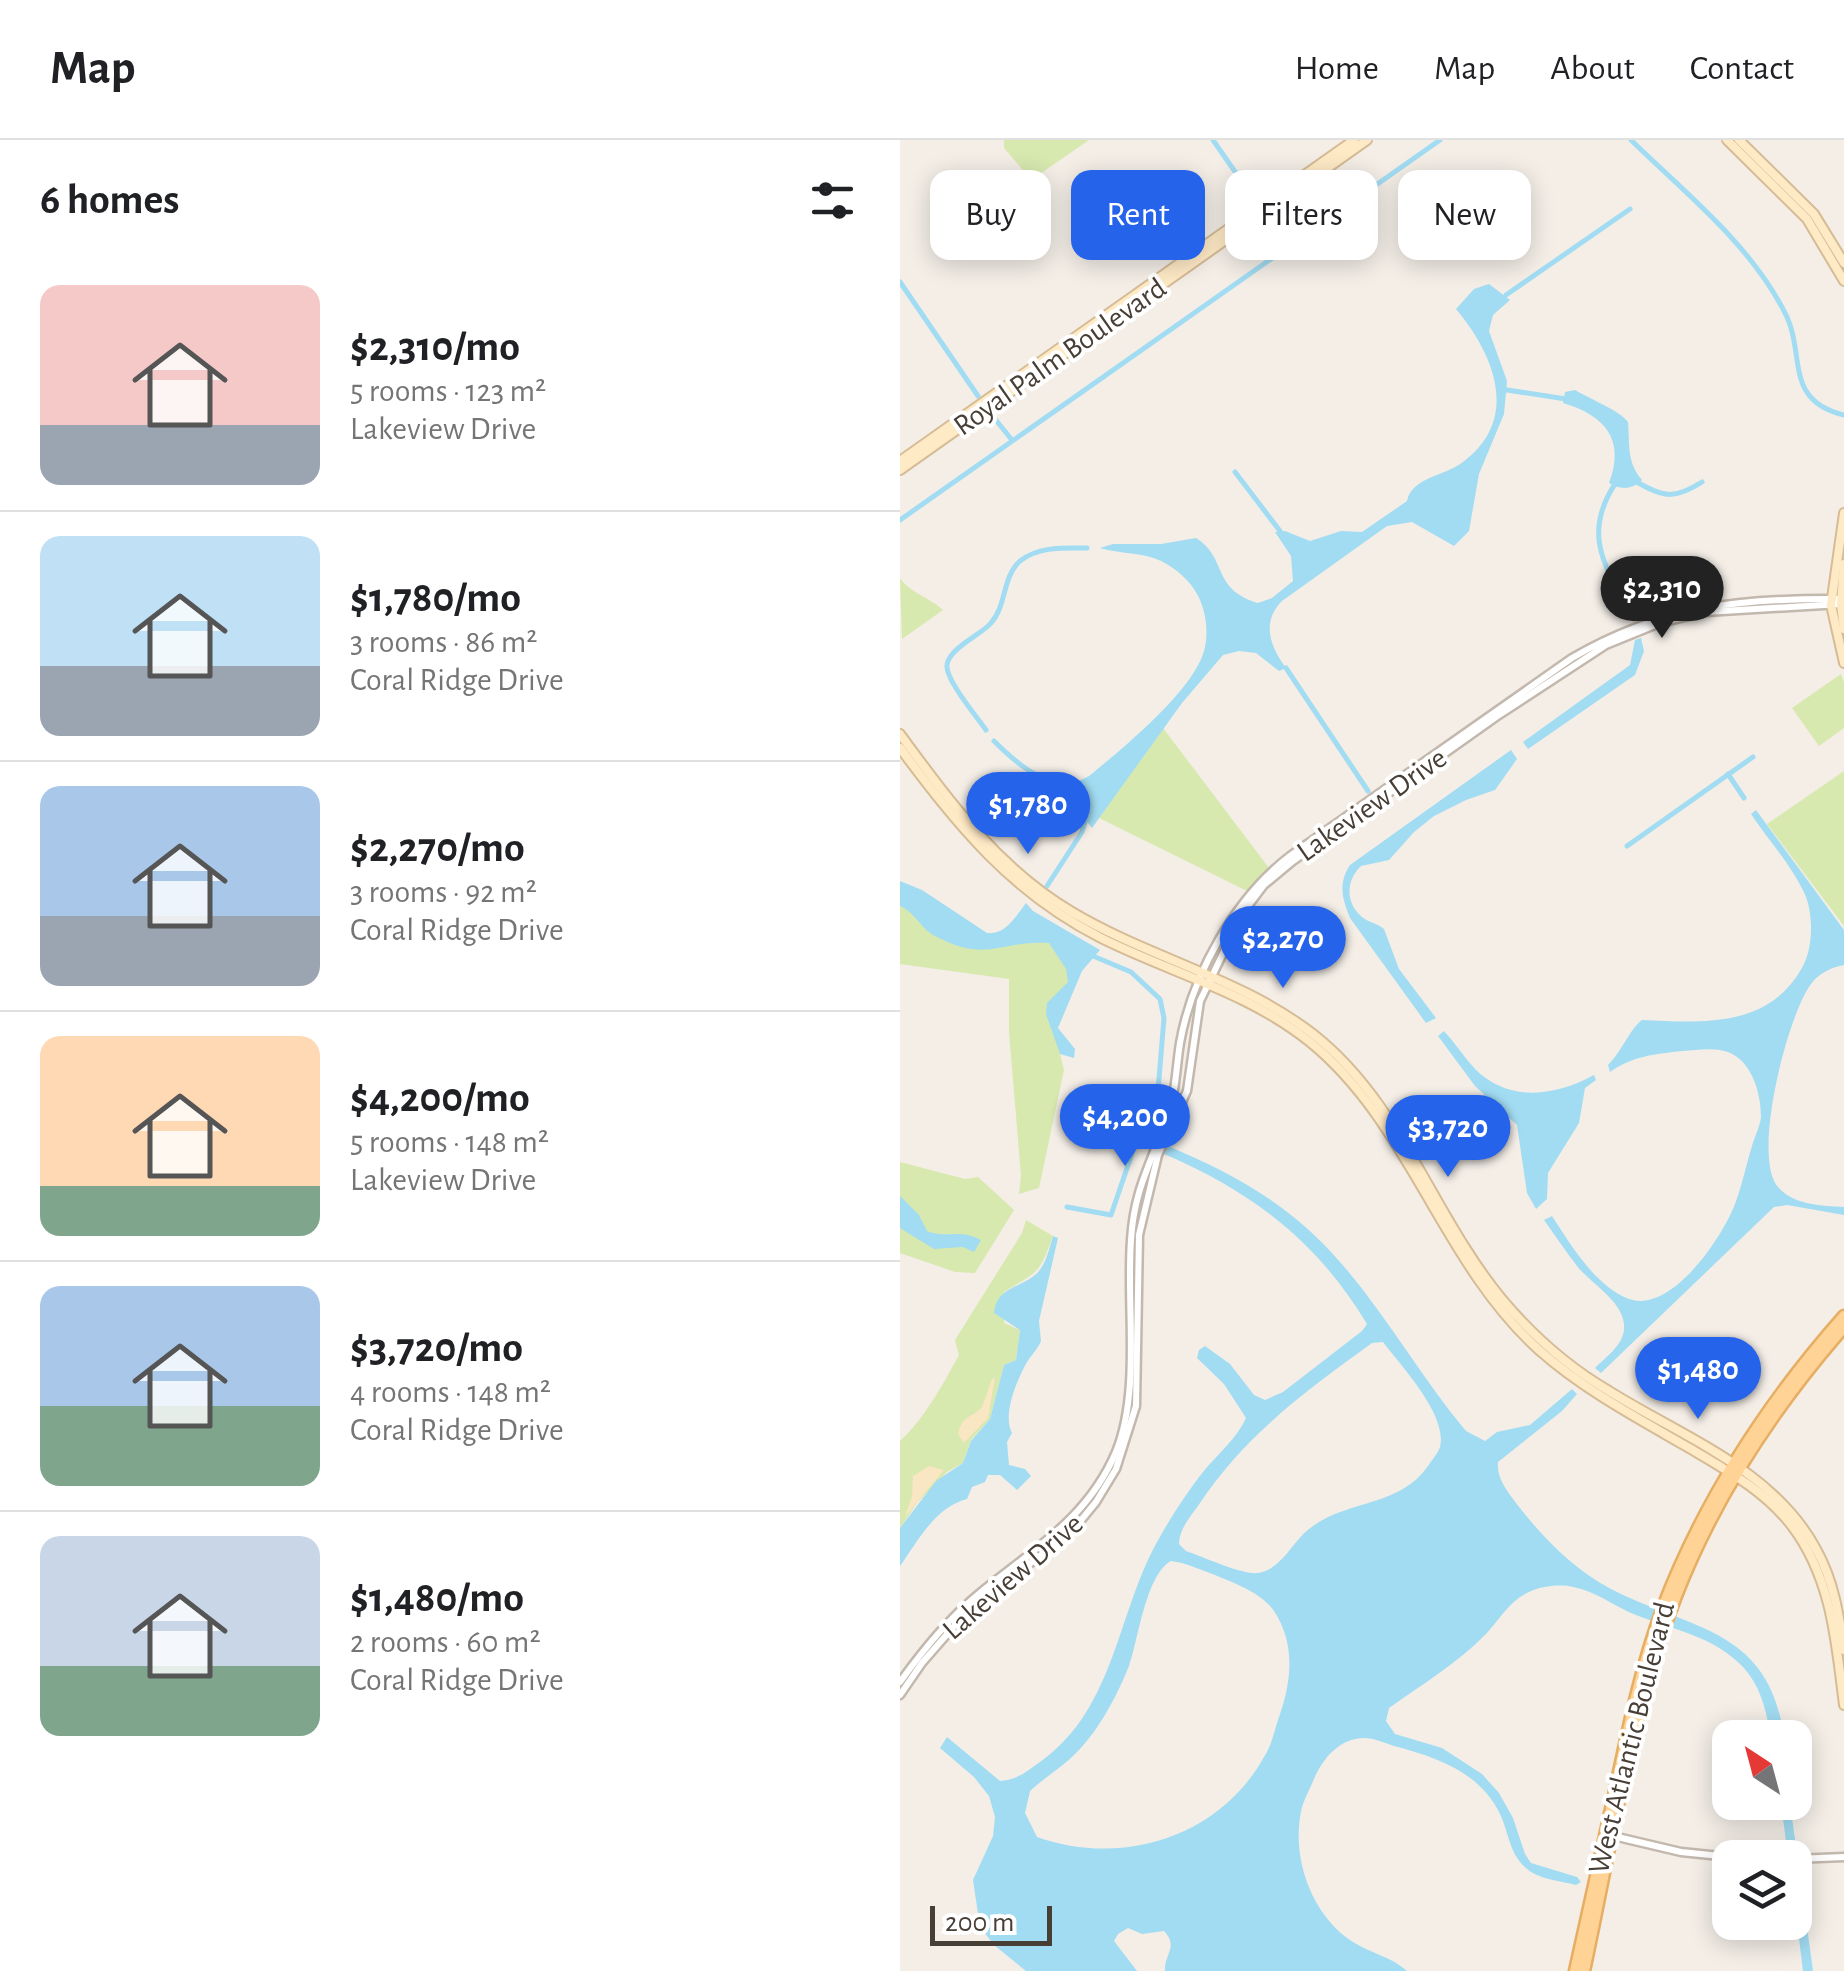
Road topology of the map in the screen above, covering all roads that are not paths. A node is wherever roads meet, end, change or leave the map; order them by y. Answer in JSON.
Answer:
{"nodes":[{"id":1,"x":1354,"y":140,"type":"edge"},
{"id":2,"x":1368,"y":140,"type":"edge"},
{"id":3,"x":1727,"y":140,"type":"edge"},
{"id":4,"x":1739,"y":140,"type":"edge"},
{"id":5,"x":1844,"y":263,"type":"edge"},
{"id":6,"x":1844,"y":280,"type":"edge"},
{"id":7,"x":900,"y":461,"type":"edge"},
{"id":8,"x":900,"y":470,"type":"edge"},
{"id":9,"x":1844,"y":513,"type":"edge"},
{"id":10,"x":1844,"y":564,"type":"edge"},
{"id":11,"x":1836,"y":602,"type":"junction"},
{"id":12,"x":1844,"y":628,"type":"edge"},
{"id":13,"x":1844,"y":663,"type":"edge"},
{"id":14,"x":900,"y":734,"type":"edge"},
{"id":15,"x":900,"y":748,"type":"edge"},
{"id":16,"x":1206,"y":978,"type":"junction"},
{"id":17,"x":1161,"y":1138,"type":"junction"},
{"id":18,"x":1155,"y":1153,"type":"junction"},
{"id":19,"x":1844,"y":1316,"type":"edge"},
{"id":20,"x":1844,"y":1327,"type":"edge"},
{"id":21,"x":1734,"y":1469,"type":"junction"},
{"id":22,"x":1844,"y":1650,"type":"edge"},
{"id":23,"x":1841,"y":1660,"type":"edge"},
{"id":24,"x":900,"y":1682,"type":"edge"},
{"id":25,"x":900,"y":1695,"type":"edge"},
{"id":26,"x":1844,"y":1705,"type":"edge"},
{"id":27,"x":1607,"y":1837,"type":"junction"},
{"id":28,"x":1712,"y":1855,"type":"edge"},
{"id":29,"x":1844,"y":1857,"type":"edge"},
{"id":30,"x":1812,"y":1858,"type":"edge"},
{"id":31,"x":1576,"y":1971,"type":"edge"},
{"id":32,"x":1584,"y":1971,"type":"edge"}],
"edges":[{"from":1,"to":7,"type":"main road","name":"Royal Palm Boulevard"},
{"from":2,"to":8,"type":"main road","name":"Royal Palm Boulevard"},
{"from":3,"to":6,"type":"main road"},
{"from":4,"to":5,"type":"main road"},
{"from":9,"to":11,"type":"main road"},
{"from":10,"to":11,"type":"main road"},
{"from":11,"to":12,"type":"main road"},
{"from":11,"to":13,"type":"main road"},
{"from":11,"to":16,"type":"street","name":"Lakeview Drive"},
{"from":14,"to":16,"type":"main road"},
{"from":15,"to":16,"type":"main road"},
{"from":16,"to":17,"type":"street","name":"Lakeview Drive"},
{"from":16,"to":17,"type":"street","name":"Lakeview Drive"},
{"from":16,"to":21,"type":"main road"},
{"from":17,"to":18,"type":"street","name":"Lakeview Drive"},
{"from":18,"to":24,"type":"street","name":"Lakeview Drive"},
{"from":18,"to":25,"type":"street","name":"Lakeview Drive"},
{"from":19,"to":21,"type":"main road","name":"West Atlantic Boulevard"},
{"from":20,"to":21,"type":"main road","name":"West Atlantic Boulevard"},
{"from":21,"to":22,"type":"main road"},
{"from":21,"to":23,"type":"main road"},
{"from":21,"to":27,"type":"main road","name":"West Atlantic Boulevard"},
{"from":23,"to":26,"type":"main road"},
{"from":27,"to":28,"type":"street"},
{"from":27,"to":31,"type":"main road","name":"West Atlantic Boulevard"},
{"from":27,"to":32,"type":"main road","name":"West Atlantic Boulevard"},
{"from":29,"to":30,"type":"street"}]}
